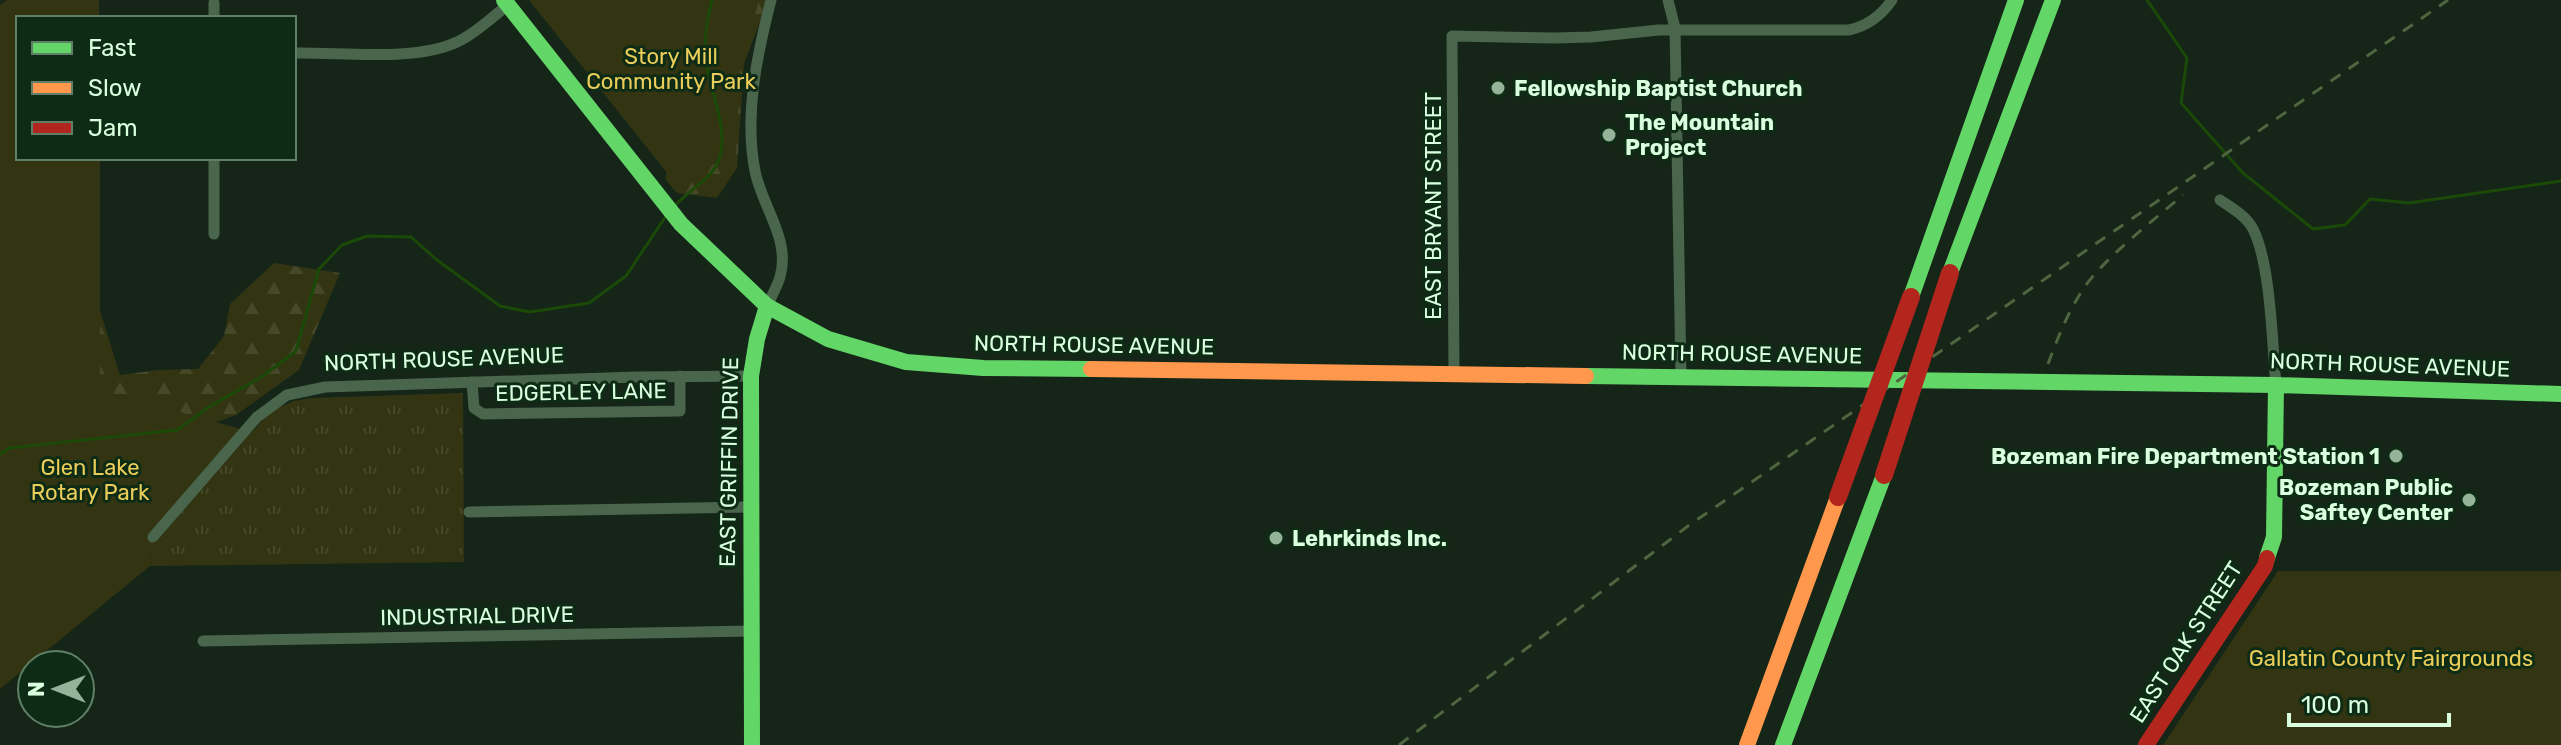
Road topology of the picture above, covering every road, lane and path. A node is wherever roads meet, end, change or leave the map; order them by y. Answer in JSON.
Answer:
{"nodes":[{"id":1,"x":771,"y":0,"type":"edge"},
{"id":2,"x":1668,"y":0,"type":"edge"},
{"id":3,"x":1892,"y":0,"type":"edge"},
{"id":4,"x":2016,"y":0,"type":"edge"},
{"id":5,"x":2053,"y":0,"type":"edge"},
{"id":6,"x":214,"y":3,"type":"dead end"},
{"id":7,"x":506,"y":3,"type":"edge"},
{"id":8,"x":214,"y":16,"type":"edge"},
{"id":9,"x":1675,"y":30,"type":"junction"},
{"id":10,"x":296,"y":53,"type":"edge"},
{"id":11,"x":214,"y":160,"type":"edge"},
{"id":12,"x":2220,"y":200,"type":"dead end"},
{"id":13,"x":214,"y":234,"type":"dead end"},
{"id":14,"x":767,"y":306,"type":"junction"},
{"id":15,"x":1454,"y":375,"type":"junction"},
{"id":16,"x":680,"y":376,"type":"junction"},
{"id":17,"x":751,"y":376,"type":"junction"},
{"id":18,"x":1681,"y":377,"type":"junction"},
{"id":19,"x":472,"y":382,"type":"junction"},
{"id":20,"x":2276,"y":385,"type":"junction"},
{"id":21,"x":2561,"y":394,"type":"edge"},
{"id":22,"x":750,"y":507,"type":"junction"},
{"id":23,"x":469,"y":512,"type":"dead end"},
{"id":24,"x":153,"y":537,"type":"dead end"},
{"id":25,"x":751,"y":631,"type":"junction"},
{"id":26,"x":203,"y":641,"type":"dead end"},
{"id":27,"x":752,"y":745,"type":"edge"},
{"id":28,"x":1747,"y":745,"type":"edge"},
{"id":29,"x":1783,"y":745,"type":"edge"},
{"id":30,"x":2146,"y":745,"type":"edge"}],
"edges":[{"from":1,"to":14,"type":"street","name":"EAST GRIFFIN DRIVE"},
{"from":2,"to":9,"type":"street"},
{"from":3,"to":9,"type":"street"},
{"from":4,"to":28,"type":"main road","bridge":true},
{"from":5,"to":29,"type":"main road","bridge":true},
{"from":6,"to":8,"type":"street"},
{"from":7,"to":10,"type":"street"},
{"from":7,"to":14,"type":"main road","name":"NORTH ROUSE AVENUE"},
{"from":9,"to":15,"type":"street","name":"EAST BRYANT STREET"},
{"from":9,"to":18,"type":"street"},
{"from":11,"to":13,"type":"street"},
{"from":12,"to":20,"type":"street","name":"EAST OAK STREET"},
{"from":14,"to":15,"type":"main road","name":"NORTH ROUSE AVENUE"},
{"from":14,"to":17,"type":"main road","name":"EAST GRIFFIN DRIVE"},
{"from":15,"to":18,"type":"main road","name":"NORTH ROUSE AVENUE"},
{"from":16,"to":17,"type":"street","name":"NORTH ROUSE AVENUE"},
{"from":16,"to":19,"type":"street","name":"NORTH ROUSE AVENUE"},
{"from":16,"to":19,"type":"street","name":"EDGERLEY LANE"},
{"from":17,"to":22,"type":"main road","name":"EAST GRIFFIN DRIVE"},
{"from":18,"to":20,"type":"main road","name":"NORTH ROUSE AVENUE"},
{"from":19,"to":24,"type":"street","name":"NORTH ROUSE AVENUE"},
{"from":20,"to":21,"type":"main road","name":"NORTH ROUSE AVENUE"},
{"from":20,"to":30,"type":"main road","name":"EAST OAK STREET"},
{"from":22,"to":23,"type":"street"},
{"from":22,"to":25,"type":"main road","name":"EAST GRIFFIN DRIVE"},
{"from":25,"to":26,"type":"street","name":"INDUSTRIAL DRIVE"},
{"from":25,"to":27,"type":"main road","name":"EAST GRIFFIN DRIVE"}]}
